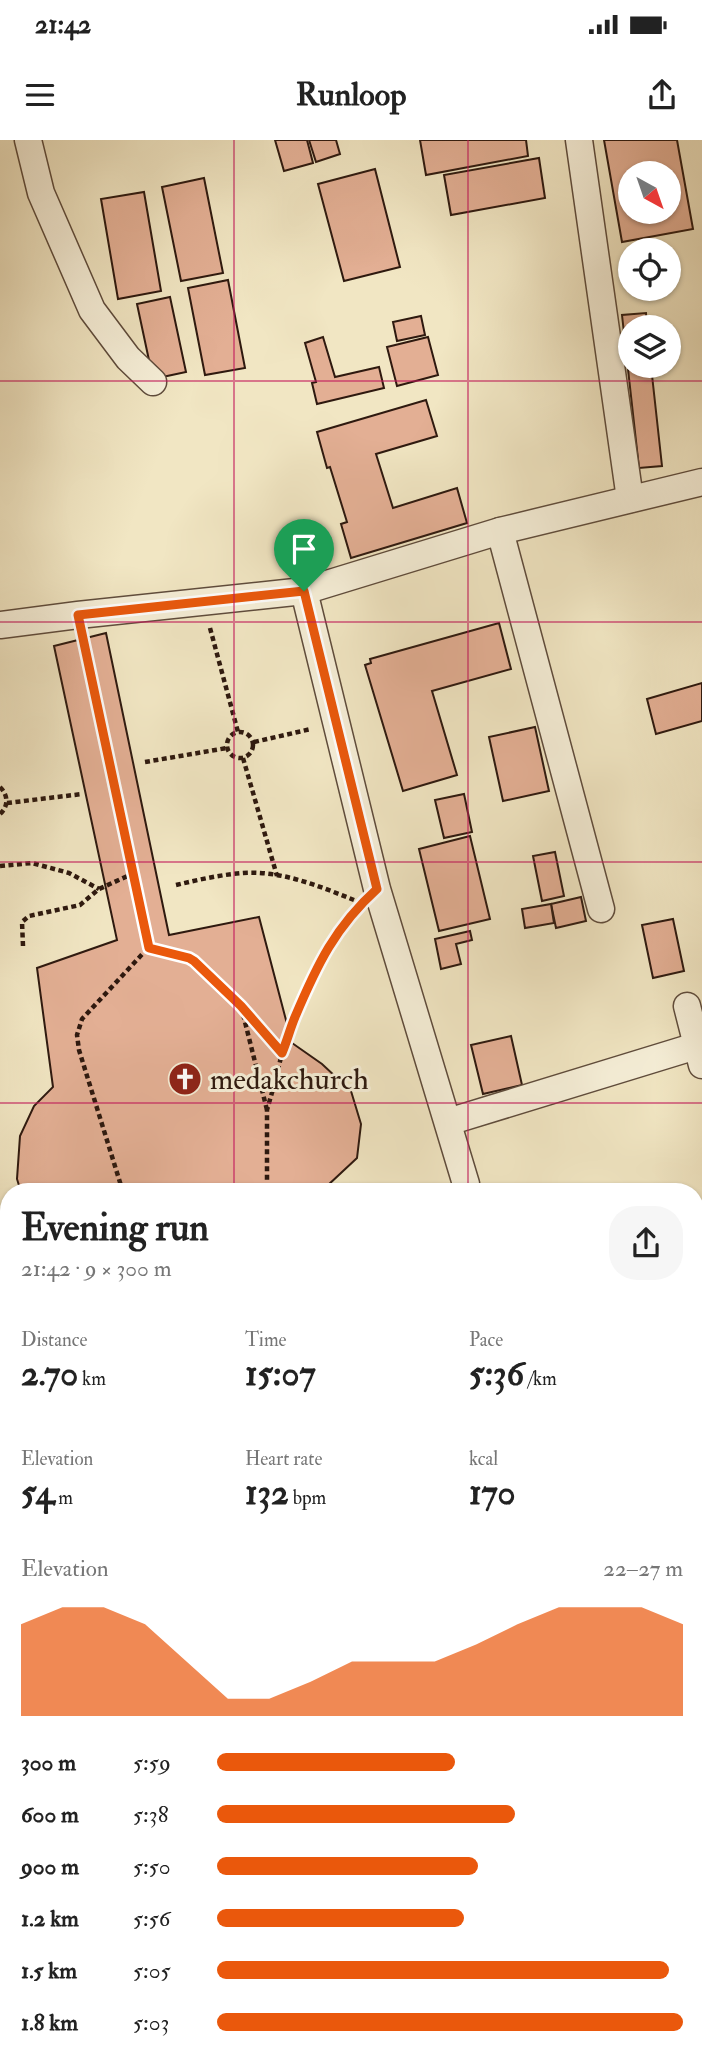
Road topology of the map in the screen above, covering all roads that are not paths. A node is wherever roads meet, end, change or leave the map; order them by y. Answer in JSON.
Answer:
{"nodes":[{"id":1,"x":28,"y":140,"type":"edge"},
{"id":2,"x":579,"y":140,"type":"edge"},
{"id":3,"x":153,"y":382,"type":"dead end"},
{"id":4,"x":702,"y":482,"type":"edge"},
{"id":5,"x":630,"y":499,"type":"junction"},
{"id":6,"x":500,"y":531,"type":"junction"},
{"id":7,"x":304,"y":591,"type":"junction"},
{"id":8,"x":0,"y":625,"type":"edge"},
{"id":9,"x":601,"y":909,"type":"dead end"},
{"id":10,"x":687,"y":1006,"type":"dead end"},
{"id":11,"x":699,"y":1056,"type":"edge"},
{"id":12,"x":448,"y":1122,"type":"junction"},
{"id":13,"x":466,"y":1183,"type":"edge"}],
"edges":[{"from":1,"to":3,"type":"street"},
{"from":2,"to":5,"type":"street"},
{"from":4,"to":5,"type":"street"},
{"from":5,"to":6,"type":"street"},
{"from":6,"to":7,"type":"street"},
{"from":6,"to":9,"type":"street"},
{"from":7,"to":8,"type":"street"},
{"from":7,"to":12,"type":"street"},
{"from":10,"to":11,"type":"street"},
{"from":11,"to":12,"type":"street"},
{"from":12,"to":13,"type":"street"}]}
